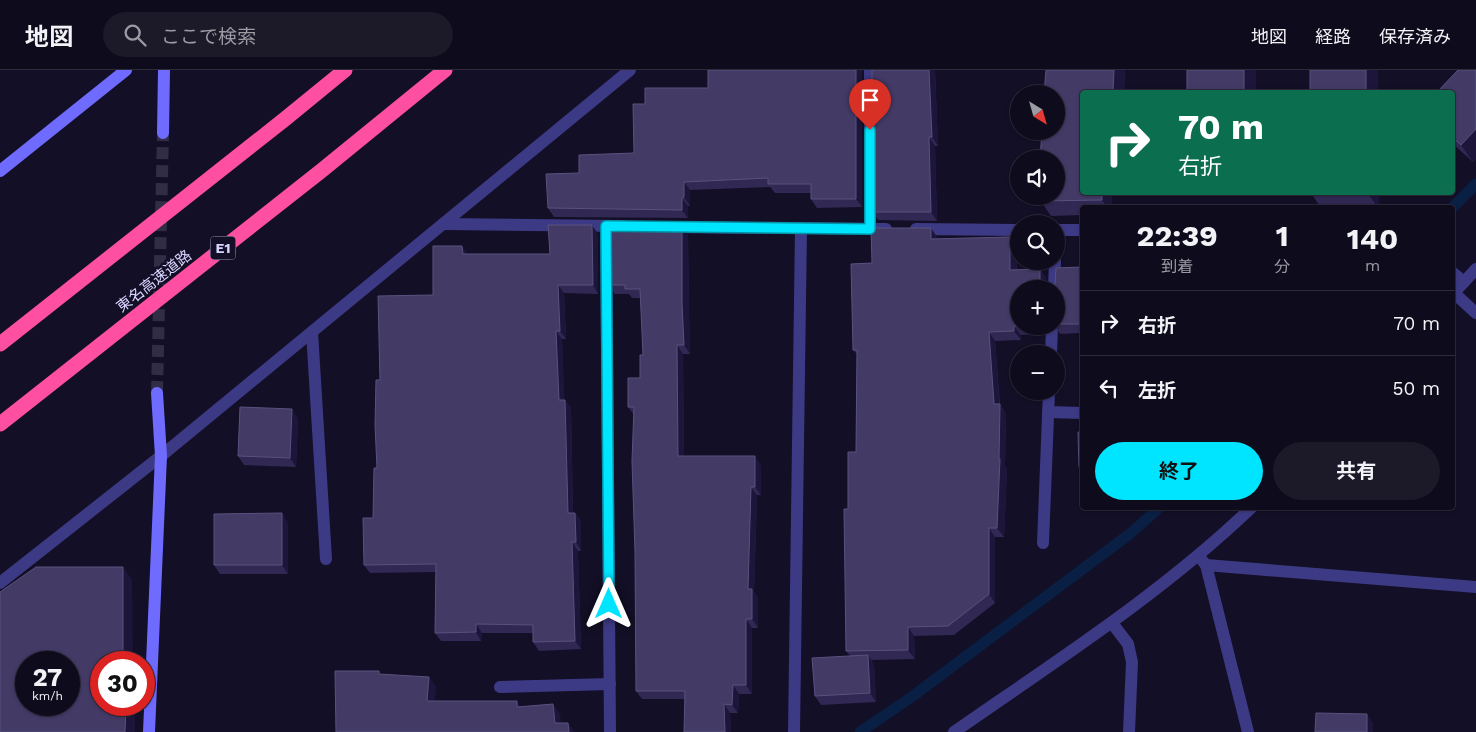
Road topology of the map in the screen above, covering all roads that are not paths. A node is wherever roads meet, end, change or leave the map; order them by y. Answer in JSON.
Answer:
{"nodes":[{"id":1,"x":126,"y":70,"type":"edge"},
{"id":2,"x":164,"y":70,"type":"edge"},
{"id":3,"x":346,"y":70,"type":"edge"},
{"id":4,"x":445,"y":70,"type":"edge"},
{"id":5,"x":630,"y":70,"type":"edge"},
{"id":6,"x":870,"y":70,"type":"edge"},
{"id":7,"x":163,"y":133,"type":"tunnel mouth"},
{"id":8,"x":0,"y":171,"type":"edge"},
{"id":9,"x":443,"y":224,"type":"junction"},
{"id":10,"x":606,"y":226,"type":"junction"},
{"id":11,"x":635,"y":226,"type":"edge"},
{"id":12,"x":655,"y":227,"type":"edge"},
{"id":13,"x":800,"y":228,"type":"junction"},
{"id":14,"x":870,"y":229,"type":"junction"},
{"id":15,"x":1010,"y":230,"type":"edge"},
{"id":16,"x":1065,"y":230,"type":"edge"},
{"id":17,"x":1080,"y":230,"type":"edge"},
{"id":18,"x":1476,"y":269,"type":"edge"},
{"id":19,"x":1455,"y":274,"type":"edge"},
{"id":20,"x":1464,"y":282,"type":"junction"},
{"id":21,"x":1455,"y":292,"type":"edge"},
{"id":22,"x":1455,"y":296,"type":"edge"},
{"id":23,"x":1476,"y":313,"type":"edge"},
{"id":24,"x":312,"y":332,"type":"junction"},
{"id":25,"x":0,"y":344,"type":"edge"},
{"id":26,"x":157,"y":393,"type":"tunnel mouth"},
{"id":27,"x":1049,"y":400,"type":"edge"},
{"id":28,"x":1048,"y":412,"type":"junction"},
{"id":29,"x":1080,"y":413,"type":"edge"},
{"id":30,"x":0,"y":424,"type":"edge"},
{"id":31,"x":161,"y":456,"type":"junction"},
{"id":32,"x":1249,"y":510,"type":"edge"},
{"id":33,"x":1043,"y":543,"type":"dead end"},
{"id":34,"x":326,"y":558,"type":"dead end"},
{"id":35,"x":1202,"y":560,"type":"junction"},
{"id":36,"x":0,"y":583,"type":"edge"},
{"id":37,"x":1476,"y":587,"type":"edge"},
{"id":38,"x":1112,"y":623,"type":"junction"},
{"id":39,"x":610,"y":684,"type":"junction"},
{"id":40,"x":500,"y":687,"type":"dead end"},
{"id":41,"x":148,"y":732,"type":"edge"},
{"id":42,"x":610,"y":732,"type":"edge"},
{"id":43,"x":794,"y":732,"type":"edge"},
{"id":44,"x":954,"y":732,"type":"edge"},
{"id":45,"x":1129,"y":732,"type":"edge"},
{"id":46,"x":1248,"y":732,"type":"edge"}],
"edges":[{"from":1,"to":8,"type":"street"},
{"from":2,"to":7,"type":"street"},
{"from":3,"to":25,"type":"highway"},
{"from":4,"to":30,"type":"highway","name":"東名高速道路","number":"E1"},
{"from":5,"to":9,"type":"street"},
{"from":6,"to":14,"type":"street"},
{"from":9,"to":10,"type":"street"},
{"from":9,"to":24,"type":"street"},
{"from":10,"to":11,"type":"street"},
{"from":10,"to":39,"type":"street"},
{"from":12,"to":13,"type":"street"},
{"from":13,"to":14,"type":"street"},
{"from":13,"to":43,"type":"street"},
{"from":14,"to":15,"type":"street"},
{"from":16,"to":17,"type":"street"},
{"from":18,"to":20,"type":"street"},
{"from":19,"to":20,"type":"street"},
{"from":20,"to":21,"type":"street"},
{"from":22,"to":23,"type":"street"},
{"from":24,"to":31,"type":"street"},
{"from":24,"to":34,"type":"street"},
{"from":26,"to":31,"type":"street"},
{"from":27,"to":28,"type":"street"},
{"from":28,"to":29,"type":"street"},
{"from":28,"to":33,"type":"street"},
{"from":31,"to":36,"type":"street"},
{"from":31,"to":41,"type":"street"},
{"from":32,"to":35,"type":"street"},
{"from":35,"to":37,"type":"street"},
{"from":35,"to":38,"type":"street"},
{"from":35,"to":46,"type":"street"},
{"from":38,"to":44,"type":"street"},
{"from":38,"to":45,"type":"street"},
{"from":39,"to":40,"type":"street"},
{"from":39,"to":42,"type":"street"}]}
